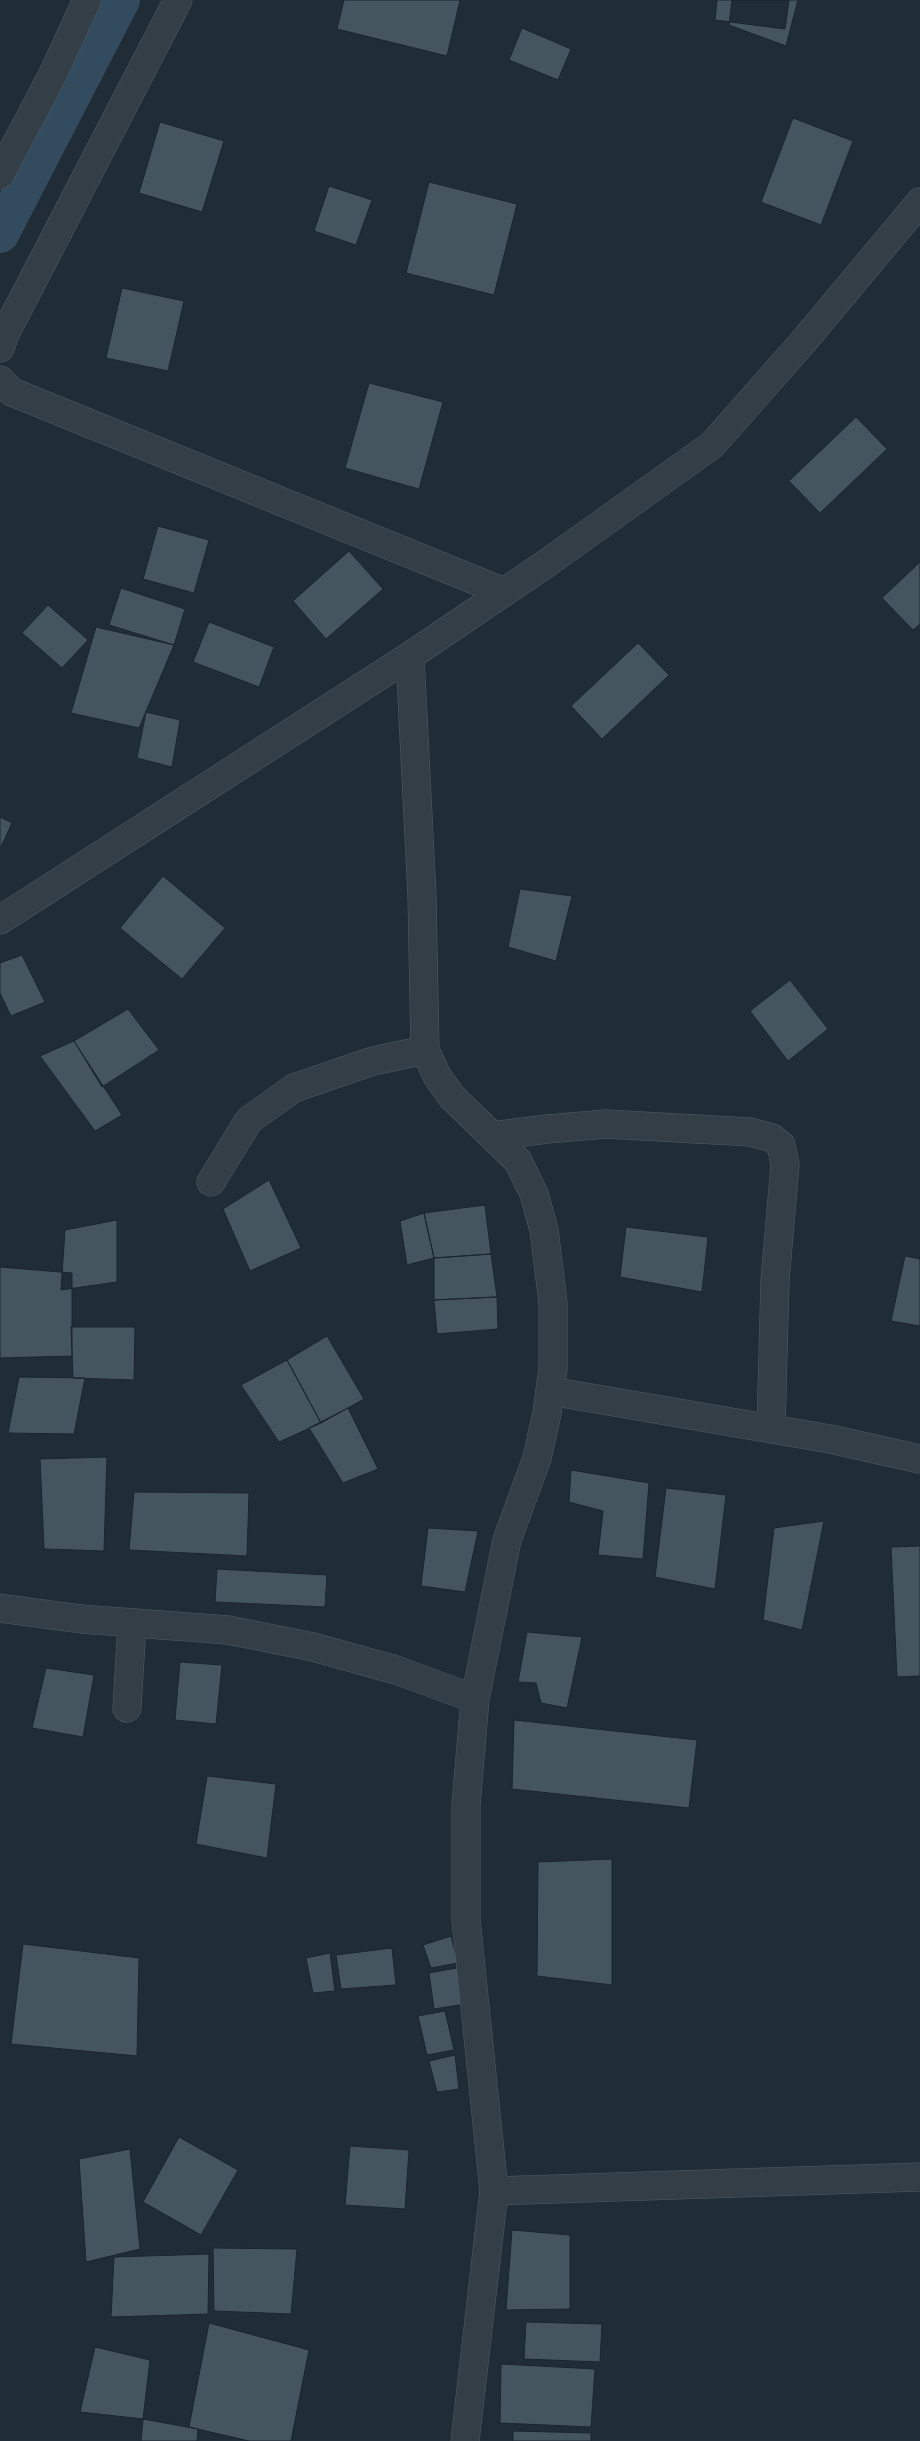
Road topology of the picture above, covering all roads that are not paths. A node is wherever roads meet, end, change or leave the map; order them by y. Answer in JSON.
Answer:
{"nodes":[{"id":1,"x":87,"y":0,"type":"edge"},
{"id":2,"x":178,"y":0,"type":"edge"},
{"id":3,"x":0,"y":175,"type":"edge"},
{"id":4,"x":920,"y":202,"type":"edge"},
{"id":5,"x":0,"y":348,"type":"edge"},
{"id":6,"x":0,"y":380,"type":"edge"},
{"id":7,"x":504,"y":592,"type":"junction"},
{"id":8,"x":410,"y":656,"type":"junction"},
{"id":9,"x":0,"y":920,"type":"edge"},
{"id":10,"x":425,"y":1050,"type":"junction"},
{"id":11,"x":492,"y":1136,"type":"junction"},
{"id":12,"x":211,"y":1182,"type":"dead end"},
{"id":13,"x":550,"y":1391,"type":"junction"},
{"id":14,"x":770,"y":1429,"type":"junction"},
{"id":15,"x":920,"y":1459,"type":"edge"},
{"id":16,"x":0,"y":1608,"type":"edge"},
{"id":17,"x":132,"y":1623,"type":"junction"},
{"id":18,"x":475,"y":1699,"type":"junction"},
{"id":19,"x":127,"y":1708,"type":"dead end"},
{"id":20,"x":920,"y":2177,"type":"edge"},
{"id":21,"x":494,"y":2191,"type":"junction"},
{"id":22,"x":465,"y":2441,"type":"edge"}],
"edges":[{"from":1,"to":3,"type":"street"},
{"from":2,"to":5,"type":"street"},
{"from":4,"to":7,"type":"street"},
{"from":6,"to":7,"type":"street"},
{"from":7,"to":8,"type":"street"},
{"from":8,"to":9,"type":"street"},
{"from":8,"to":10,"type":"street"},
{"from":10,"to":11,"type":"street"},
{"from":10,"to":12,"type":"street"},
{"from":11,"to":13,"type":"street"},
{"from":11,"to":14,"type":"street"},
{"from":13,"to":14,"type":"street"},
{"from":13,"to":18,"type":"street"},
{"from":14,"to":15,"type":"street"},
{"from":16,"to":17,"type":"street"},
{"from":17,"to":18,"type":"street"},
{"from":17,"to":19,"type":"street"},
{"from":18,"to":21,"type":"street"},
{"from":20,"to":21,"type":"street"},
{"from":21,"to":22,"type":"street"}]}
